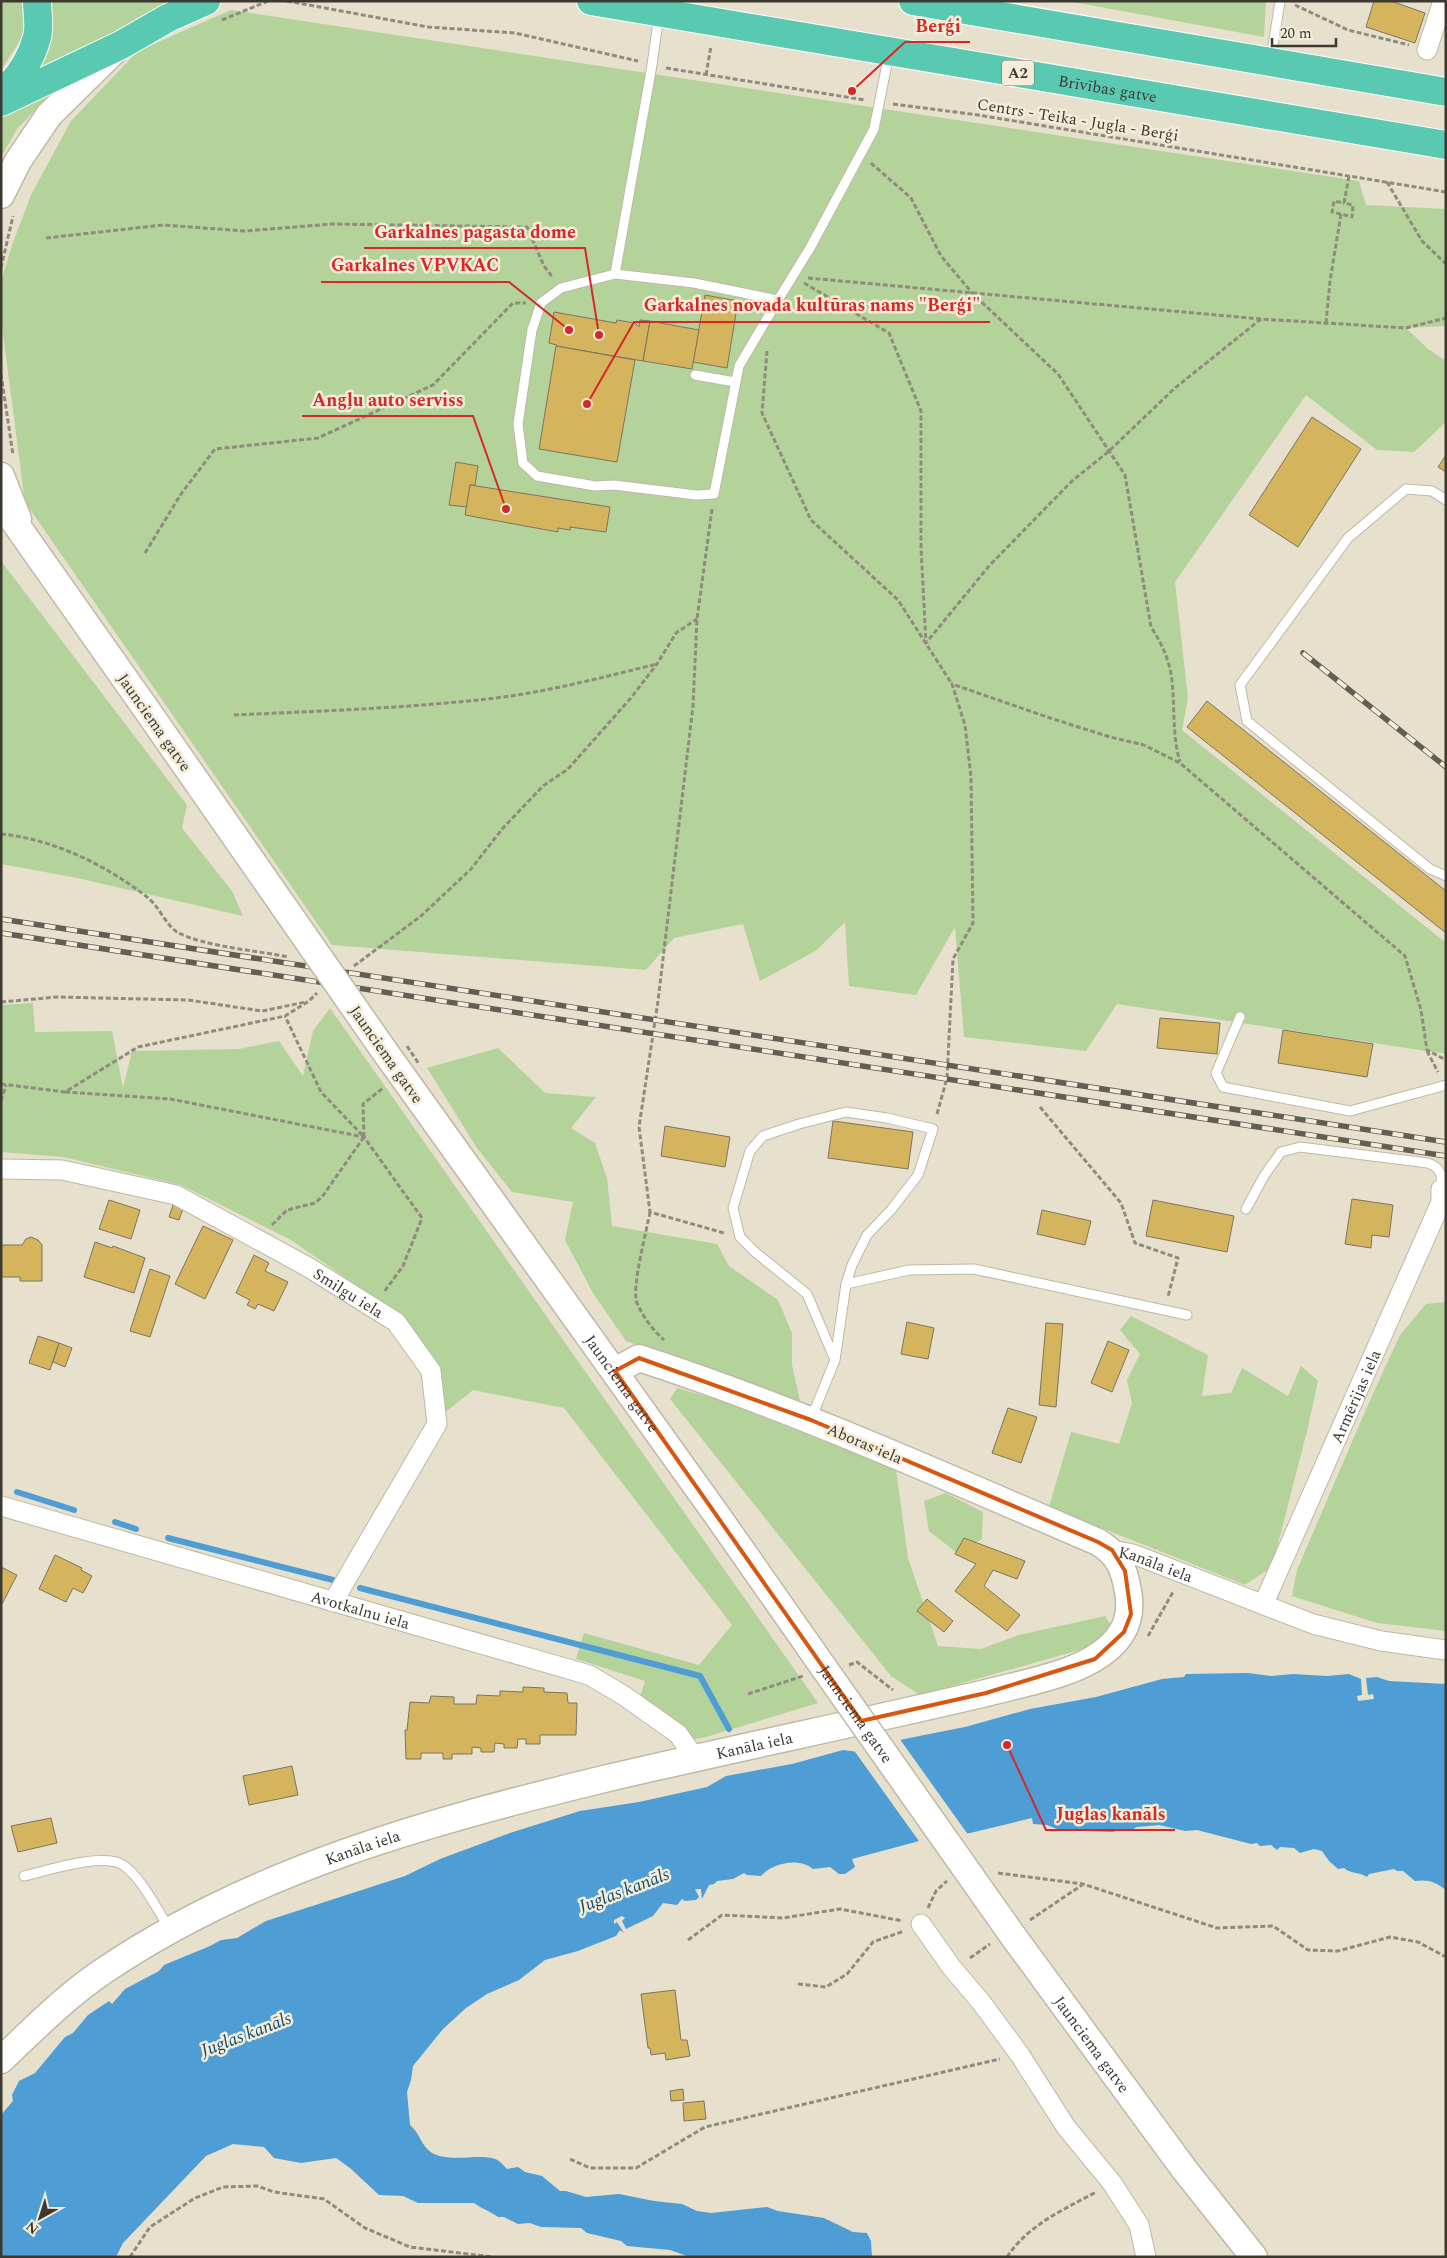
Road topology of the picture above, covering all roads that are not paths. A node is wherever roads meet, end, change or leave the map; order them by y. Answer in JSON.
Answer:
{"nodes":[{"id":1,"x":37,"y":1,"type":"edge"},
{"id":2,"x":591,"y":1,"type":"edge"},
{"id":3,"x":913,"y":1,"type":"edge"},
{"id":4,"x":1280,"y":1,"type":"edge"},
{"id":5,"x":1443,"y":1,"type":"edge"},
{"id":6,"x":210,"y":12,"type":"edge"},
{"id":7,"x":659,"y":14,"type":"junction"},
{"id":8,"x":121,"y":45,"type":"junction"},
{"id":9,"x":1426,"y":50,"type":"road end"},
{"id":10,"x":890,"y":51,"type":"junction"},
{"id":11,"x":1271,"y":62,"type":"junction"},
{"id":12,"x":1446,"y":92,"type":"edge"},
{"id":13,"x":1,"y":94,"type":"edge"},
{"id":14,"x":1,"y":102,"type":"edge"},
{"id":15,"x":1446,"y":145,"type":"edge"},
{"id":16,"x":7,"y":204,"type":"edge"},
{"id":17,"x":615,"y":274,"type":"junction"},
{"id":18,"x":778,"y":300,"type":"junction"},
{"id":19,"x":695,"y":375,"type":"dead end"},
{"id":20,"x":736,"y":382,"type":"junction"},
{"id":21,"x":8,"y":470,"type":"edge"},
{"id":22,"x":1446,"y":500,"type":"edge"},
{"id":23,"x":1,"y":503,"type":"edge"},
{"id":24,"x":1,"y":521,"type":"edge"},
{"id":25,"x":26,"y":541,"type":"junction"},
{"id":26,"x":1446,"y":876,"type":"edge"},
{"id":27,"x":1240,"y":1017,"type":"dead end"},
{"id":28,"x":1445,"y":1086,"type":"edge"},
{"id":29,"x":1,"y":1169,"type":"edge"},
{"id":30,"x":1441,"y":1189,"type":"joint"},
{"id":31,"x":1246,"y":1209,"type":"dead end"},
{"id":32,"x":846,"y":1284,"type":"junction"},
{"id":33,"x":1187,"y":1314,"type":"dead end"},
{"id":34,"x":835,"y":1360,"type":"junction"},
{"id":35,"x":615,"y":1370,"type":"junction"},
{"id":36,"x":811,"y":1420,"type":"junction"},
{"id":37,"x":1,"y":1506,"type":"edge"},
{"id":38,"x":1112,"y":1550,"type":"junction"},
{"id":39,"x":333,"y":1602,"type":"junction"},
{"id":40,"x":1264,"y":1604,"type":"junction"},
{"id":41,"x":1446,"y":1650,"type":"edge"},
{"id":42,"x":695,"y":1758,"type":"junction"},
{"id":43,"x":24,"y":1876,"type":"dead end"},
{"id":44,"x":921,"y":1924,"type":"road end"},
{"id":45,"x":170,"y":1930,"type":"junction"},
{"id":46,"x":1,"y":2060,"type":"edge"},
{"id":47,"x":1146,"y":2257,"type":"edge"},
{"id":48,"x":1254,"y":2257,"type":"edge"}],
"edges":[{"from":1,"to":13,"type":"highway"},
{"from":2,"to":7,"type":"highway","name":"Brīvības gatve","number":"A2"},
{"from":3,"to":11,"type":"highway"},
{"from":4,"to":11,"type":"lane"},
{"from":5,"to":9,"type":"street"},
{"from":6,"to":8,"type":"highway"},
{"from":7,"to":10,"type":"highway","name":"Brīvības gatve","number":"A2"},
{"from":7,"to":17,"type":"lane"},
{"from":8,"to":14,"type":"highway"},
{"from":8,"to":16,"type":"main road"},
{"from":10,"to":15,"type":"highway","name":"Brīvības gatve","number":"A2"},
{"from":10,"to":18,"type":"lane"},
{"from":11,"to":12,"type":"highway"},
{"from":17,"to":18,"type":"lane"},
{"from":17,"to":20,"type":"lane"},
{"from":18,"to":20,"type":"lane"},
{"from":19,"to":20,"type":"lane"},
{"from":21,"to":25,"type":"main road"},
{"from":22,"to":26,"type":"lane"},
{"from":23,"to":25,"type":"main road","name":"Jaunciema gatve"},
{"from":24,"to":25,"type":"main road"},
{"from":25,"to":35,"type":"main road","name":"Jaunciema gatve","bridge":true},
{"from":27,"to":28,"type":"lane"},
{"from":29,"to":39,"type":"street","name":"Smilgu iela"},
{"from":30,"to":31,"type":"lane"},
{"from":30,"to":40,"type":"street","name":"Armērijas iela"},
{"from":32,"to":33,"type":"lane"},
{"from":32,"to":34,"type":"lane"},
{"from":32,"to":34,"type":"lane"},
{"from":34,"to":36,"type":"lane"},
{"from":35,"to":36,"type":"main road","name":"Aboras iela"},
{"from":35,"to":48,"type":"main road","name":"Jaunciema gatve","bridge":true},
{"from":36,"to":38,"type":"main road","name":"Aboras iela"},
{"from":37,"to":39,"type":"street","name":"Avotkalnu iela"},
{"from":38,"to":40,"type":"street","name":"Kanāla iela"},
{"from":38,"to":42,"type":"main road","name":"Kanāla iela"},
{"from":39,"to":42,"type":"street","name":"Avotkalnu iela"},
{"from":40,"to":41,"type":"street","name":"Kanāla iela"},
{"from":42,"to":45,"type":"main road","name":"Kanāla iela"},
{"from":43,"to":45,"type":"lane"},
{"from":44,"to":47,"type":"street"},
{"from":45,"to":46,"type":"main road","name":"Kanāla iela"}]}
